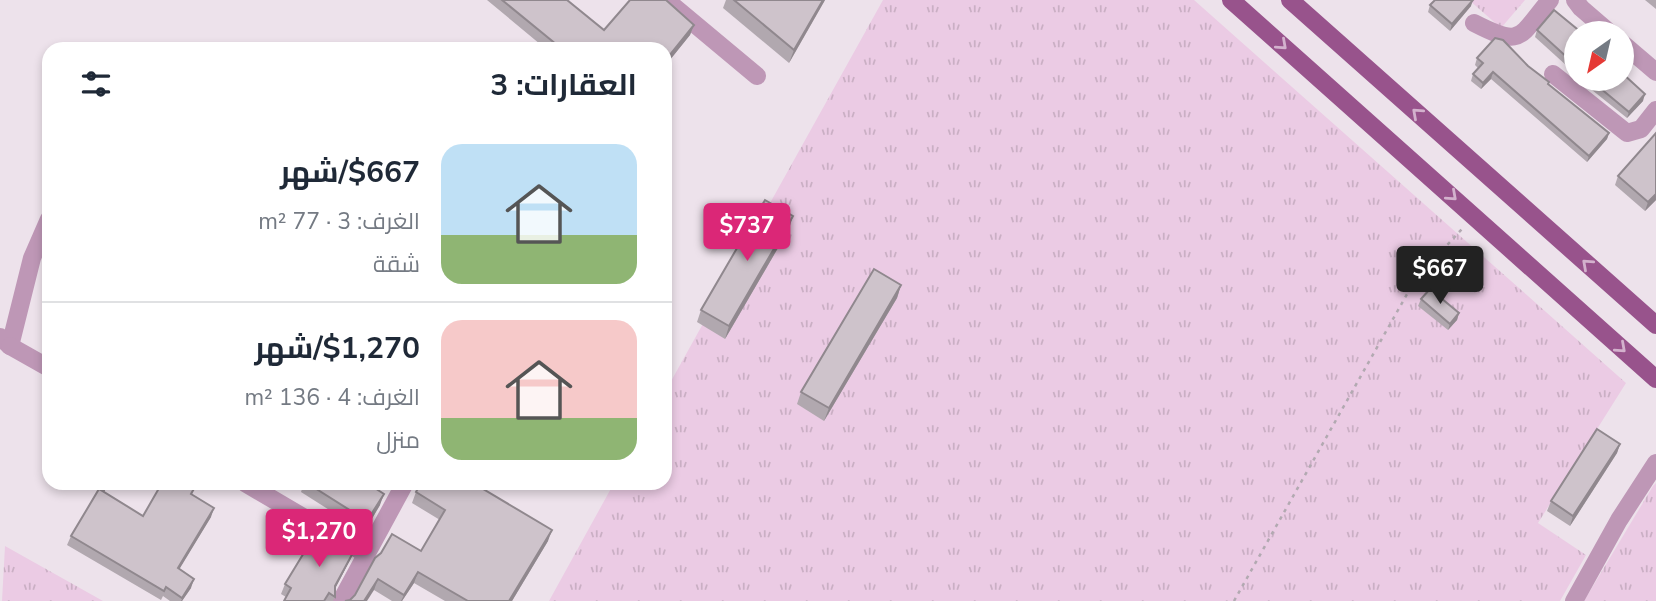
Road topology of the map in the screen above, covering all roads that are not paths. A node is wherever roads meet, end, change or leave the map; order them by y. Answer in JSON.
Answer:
{"nodes":[{"id":1,"x":666,"y":0,"type":"edge"},
{"id":2,"x":1231,"y":0,"type":"edge"},
{"id":3,"x":1290,"y":0,"type":"edge"},
{"id":4,"x":1550,"y":0,"type":"edge"},
{"id":5,"x":1575,"y":0,"type":"edge"},
{"id":6,"x":1596,"y":21,"type":"edge"},
{"id":7,"x":1474,"y":23,"type":"dead end"},
{"id":8,"x":1634,"y":52,"type":"edge"},
{"id":9,"x":1654,"y":68,"type":"edge"},
{"id":10,"x":1553,"y":74,"type":"dead end"},
{"id":11,"x":757,"y":76,"type":"dead end"},
{"id":12,"x":1656,"y":110,"type":"edge"},
{"id":13,"x":42,"y":235,"type":"edge"},
{"id":14,"x":1656,"y":325,"type":"edge"},
{"id":15,"x":5,"y":341,"type":"edge"},
{"id":16,"x":42,"y":364,"type":"edge"},
{"id":17,"x":1656,"y":379,"type":"edge"},
{"id":18,"x":1656,"y":463,"type":"edge"},
{"id":19,"x":256,"y":490,"type":"edge"},
{"id":20,"x":401,"y":490,"type":"edge"},
{"id":21,"x":366,"y":554,"type":"junction"},
{"id":22,"x":341,"y":601,"type":"edge"},
{"id":23,"x":1574,"y":601,"type":"edge"}],
"edges":[{"from":1,"to":11,"type":"street"},
{"from":2,"to":17,"type":"main road","one_way":true},
{"from":14,"to":3,"type":"main road","one_way":true},
{"from":4,"to":7,"type":"street"},
{"from":5,"to":6,"type":"street"},
{"from":8,"to":9,"type":"street"},
{"from":10,"to":12,"type":"street"},
{"from":13,"to":15,"type":"street"},
{"from":15,"to":16,"type":"street"},
{"from":18,"to":23,"type":"street"},
{"from":19,"to":21,"type":"street"},
{"from":20,"to":21,"type":"street"},
{"from":21,"to":22,"type":"street"}]}
